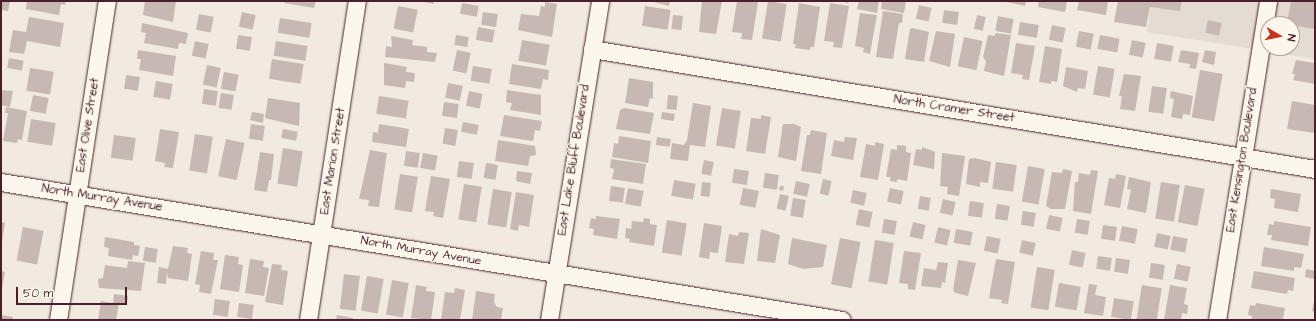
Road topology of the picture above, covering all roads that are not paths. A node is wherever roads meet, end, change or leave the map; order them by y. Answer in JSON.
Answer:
{"nodes":[{"id":1,"x":107,"y":1,"type":"edge"},
{"id":2,"x":357,"y":1,"type":"edge"},
{"id":3,"x":600,"y":1,"type":"edge"},
{"id":4,"x":1268,"y":1,"type":"edge"},
{"id":5,"x":592,"y":49,"type":"junction"},
{"id":6,"x":1242,"y":157,"type":"junction"},
{"id":7,"x":1315,"y":169,"type":"edge"},
{"id":8,"x":1,"y":182,"type":"edge"},
{"id":9,"x":77,"y":194,"type":"junction"},
{"id":10,"x":322,"y":234,"type":"junction"},
{"id":11,"x":556,"y":273,"type":"junction"},
{"id":12,"x":58,"y":320,"type":"edge"},
{"id":13,"x":308,"y":320,"type":"edge"},
{"id":14,"x":549,"y":320,"type":"edge"},
{"id":15,"x":842,"y":320,"type":"edge"},
{"id":16,"x":1217,"y":320,"type":"edge"}],
"edges":[{"from":1,"to":9,"type":"street","name":"East Olive Street"},
{"from":2,"to":10,"type":"street","name":"East Marion Street"},
{"from":3,"to":5,"type":"street","name":"East Lake Bluff Boulevard"},
{"from":4,"to":6,"type":"street","name":"East Kensington Boulevard"},
{"from":5,"to":6,"type":"street","name":"North Cramer Street"},
{"from":5,"to":11,"type":"street","name":"East Lake Bluff Boulevard"},
{"from":6,"to":7,"type":"street","name":"North Cramer Street"},
{"from":6,"to":16,"type":"street","name":"East Kensington Boulevard"},
{"from":8,"to":9,"type":"street","name":"North Murray Avenue"},
{"from":9,"to":10,"type":"street","name":"North Murray Avenue"},
{"from":9,"to":12,"type":"street","name":"East Olive Street"},
{"from":10,"to":11,"type":"street","name":"North Murray Avenue"},
{"from":10,"to":13,"type":"street","name":"East Marion Street"},
{"from":11,"to":14,"type":"street","name":"East Lake Bluff Boulevard"},
{"from":11,"to":15,"type":"street","name":"North Murray Avenue"}]}
